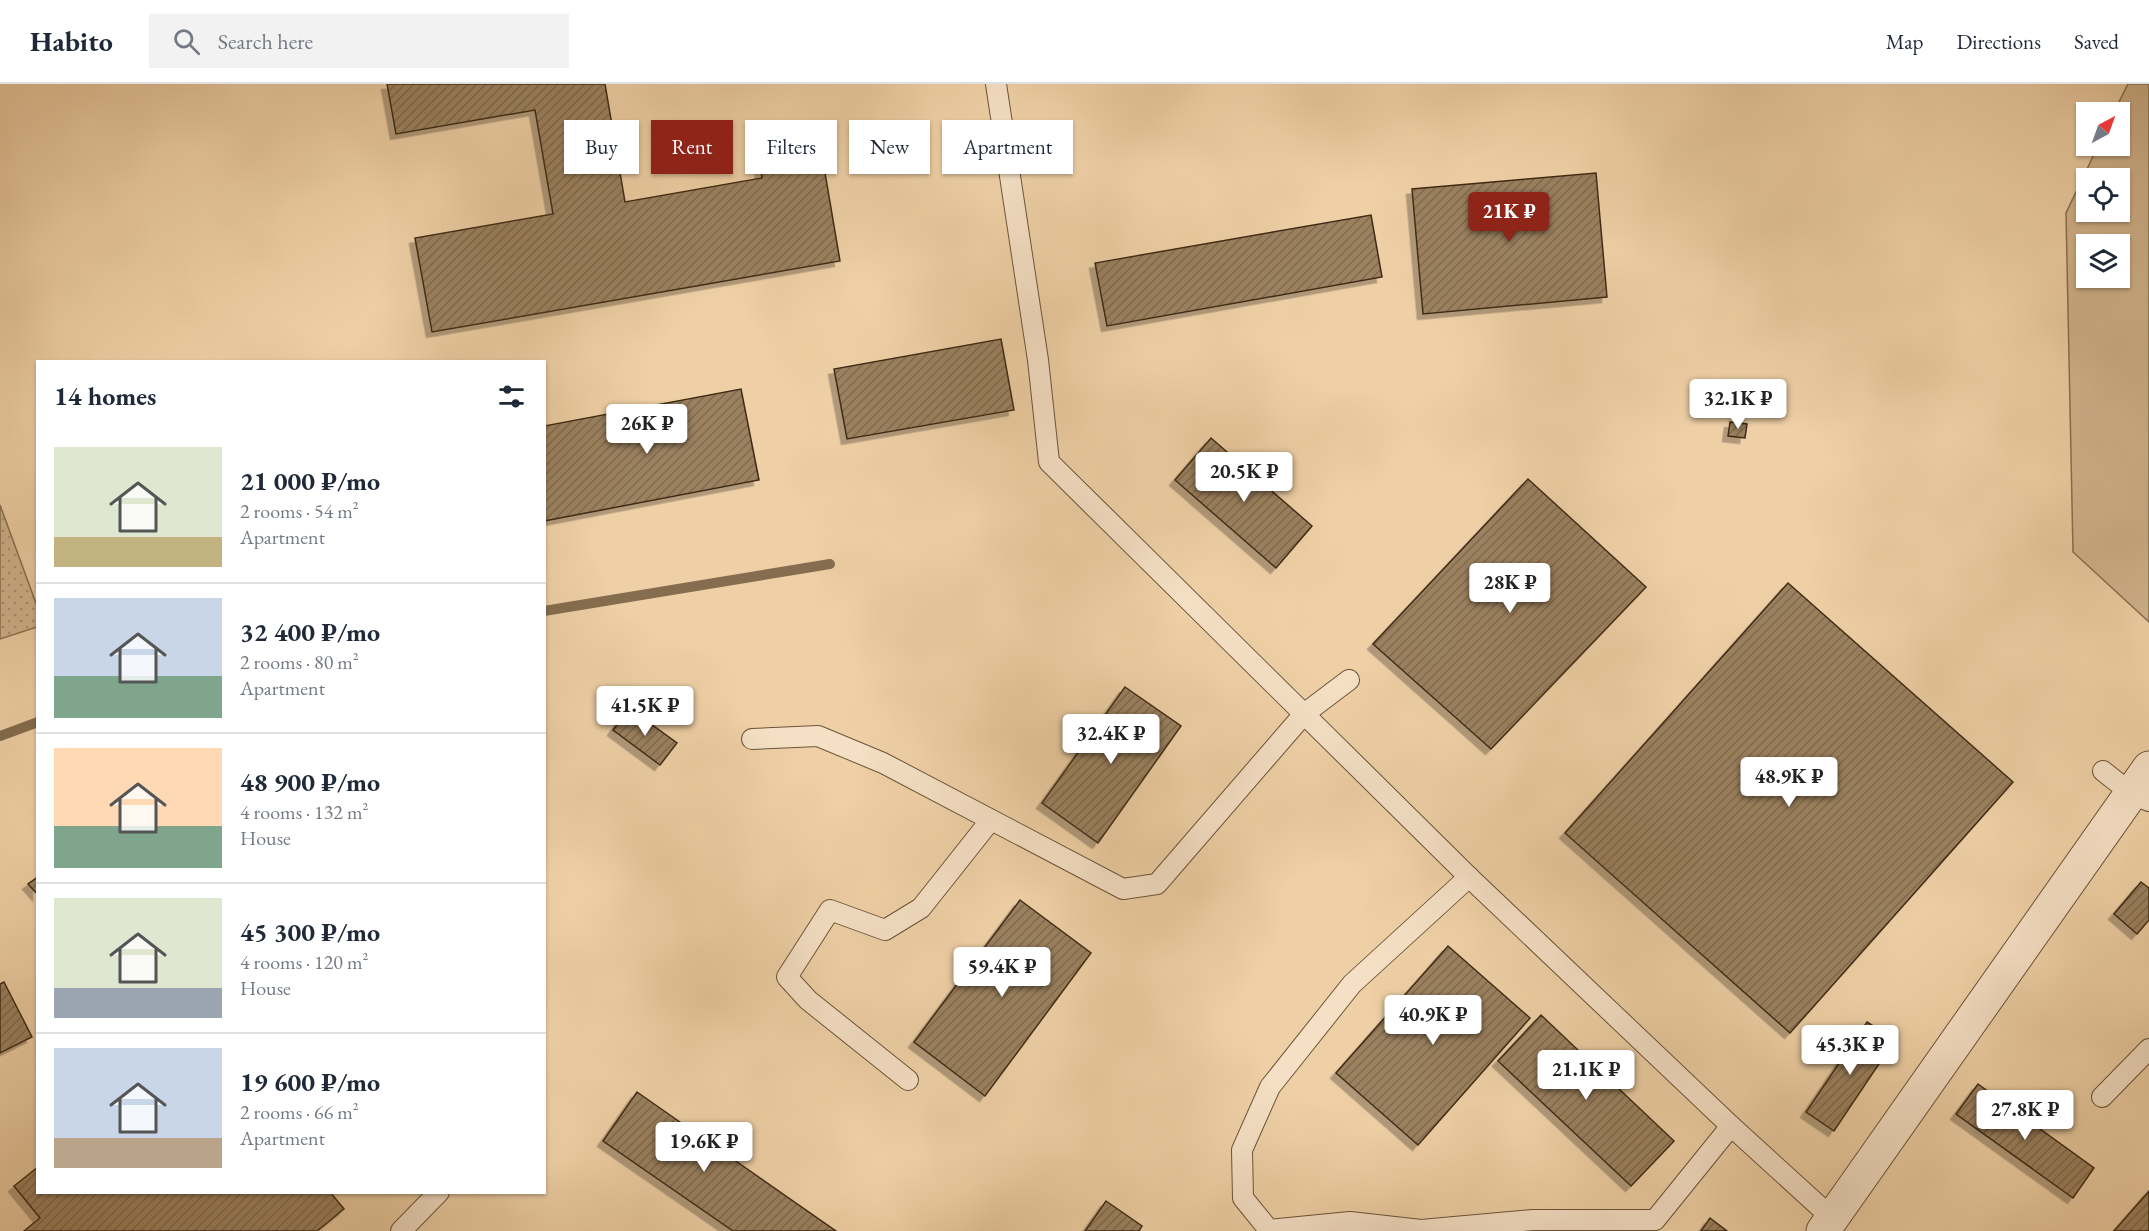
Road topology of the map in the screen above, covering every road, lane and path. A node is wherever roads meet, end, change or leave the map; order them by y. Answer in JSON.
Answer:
{"nodes":[{"id":1,"x":996,"y":84,"type":"edge"},
{"id":2,"x":1349,"y":680,"type":"dead end"},
{"id":3,"x":1304,"y":714,"type":"junction"},
{"id":4,"x":752,"y":739,"type":"dead end"},
{"id":5,"x":2103,"y":771,"type":"dead end"},
{"id":6,"x":2143,"y":788,"type":"edge"},
{"id":7,"x":990,"y":821,"type":"junction"},
{"id":8,"x":1469,"y":877,"type":"junction"},
{"id":9,"x":2149,"y":1049,"type":"edge"},
{"id":10,"x":908,"y":1080,"type":"dead end"},
{"id":11,"x":2102,"y":1097,"type":"dead end"},
{"id":12,"x":1731,"y":1126,"type":"junction"},
{"id":13,"x":437,"y":1194,"type":"edge"},
{"id":14,"x":1828,"y":1224,"type":"edge"},
{"id":15,"x":401,"y":1231,"type":"edge"}],
"edges":[{"from":1,"to":3,"type":"lane"},
{"from":2,"to":3,"type":"lane"},
{"from":3,"to":7,"type":"lane"},
{"from":3,"to":8,"type":"lane"},
{"from":4,"to":7,"type":"lane"},
{"from":5,"to":6,"type":"lane"},
{"from":6,"to":14,"type":"street"},
{"from":7,"to":10,"type":"lane"},
{"from":8,"to":12,"type":"lane"},
{"from":8,"to":12,"type":"lane"},
{"from":9,"to":11,"type":"lane"},
{"from":12,"to":14,"type":"lane"},
{"from":13,"to":15,"type":"lane"}]}
